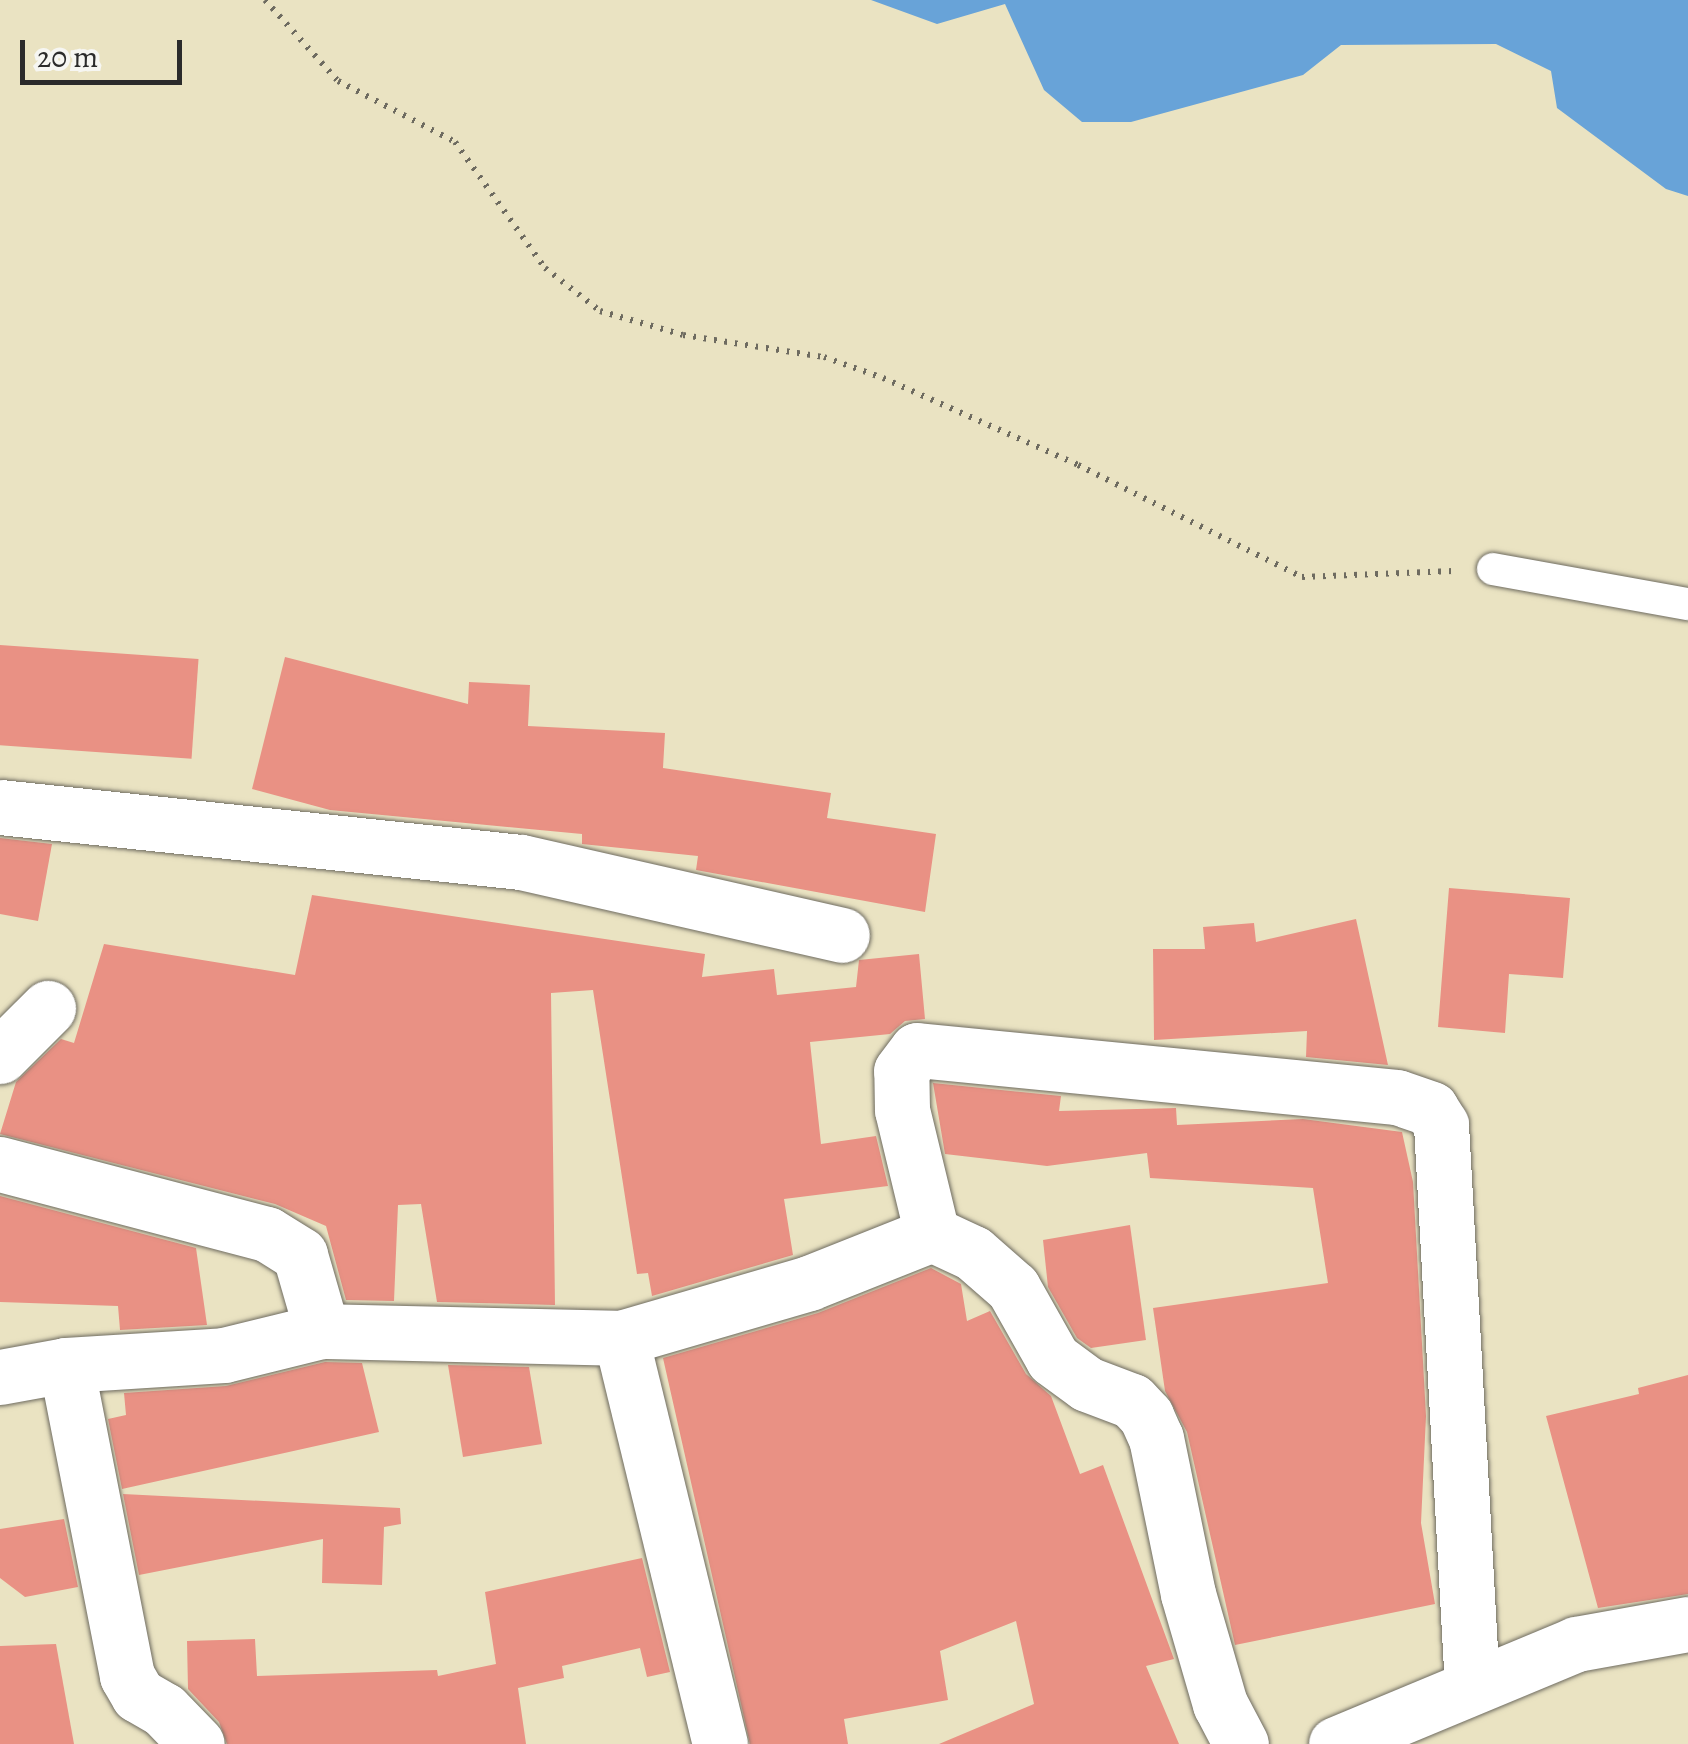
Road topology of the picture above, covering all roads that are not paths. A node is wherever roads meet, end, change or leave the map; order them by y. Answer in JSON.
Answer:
{"nodes":[{"id":1,"x":1493,"y":570,"type":"road end"},
{"id":2,"x":1688,"y":604,"type":"edge"},
{"id":3,"x":0,"y":807,"type":"edge"},
{"id":4,"x":842,"y":935,"type":"dead end"},
{"id":5,"x":48,"y":1008,"type":"dead end"},
{"id":6,"x":0,"y":1056,"type":"edge"},
{"id":7,"x":0,"y":1164,"type":"edge"},
{"id":8,"x":932,"y":1234,"type":"junction"},
{"id":9,"x":322,"y":1332,"type":"junction"},
{"id":10,"x":622,"y":1338,"type":"junction"},
{"id":11,"x":66,"y":1366,"type":"junction"},
{"id":12,"x":0,"y":1377,"type":"edge"},
{"id":13,"x":1688,"y":1624,"type":"edge"},
{"id":14,"x":1445,"y":1713,"type":"edge"},
{"id":15,"x":197,"y":1744,"type":"edge"},
{"id":16,"x":720,"y":1744,"type":"edge"},
{"id":17,"x":1241,"y":1744,"type":"edge"},
{"id":18,"x":1336,"y":1744,"type":"edge"}],
"edges":[{"from":1,"to":2,"type":"lane"},
{"from":3,"to":4,"type":"street"},
{"from":5,"to":6,"type":"street"},
{"from":7,"to":9,"type":"street"},
{"from":8,"to":10,"type":"street"},
{"from":8,"to":14,"type":"street"},
{"from":8,"to":17,"type":"street"},
{"from":9,"to":10,"type":"street"},
{"from":9,"to":11,"type":"street"},
{"from":10,"to":16,"type":"street"},
{"from":11,"to":12,"type":"street"},
{"from":11,"to":15,"type":"street"},
{"from":13,"to":14,"type":"street"},
{"from":14,"to":18,"type":"street"}]}
